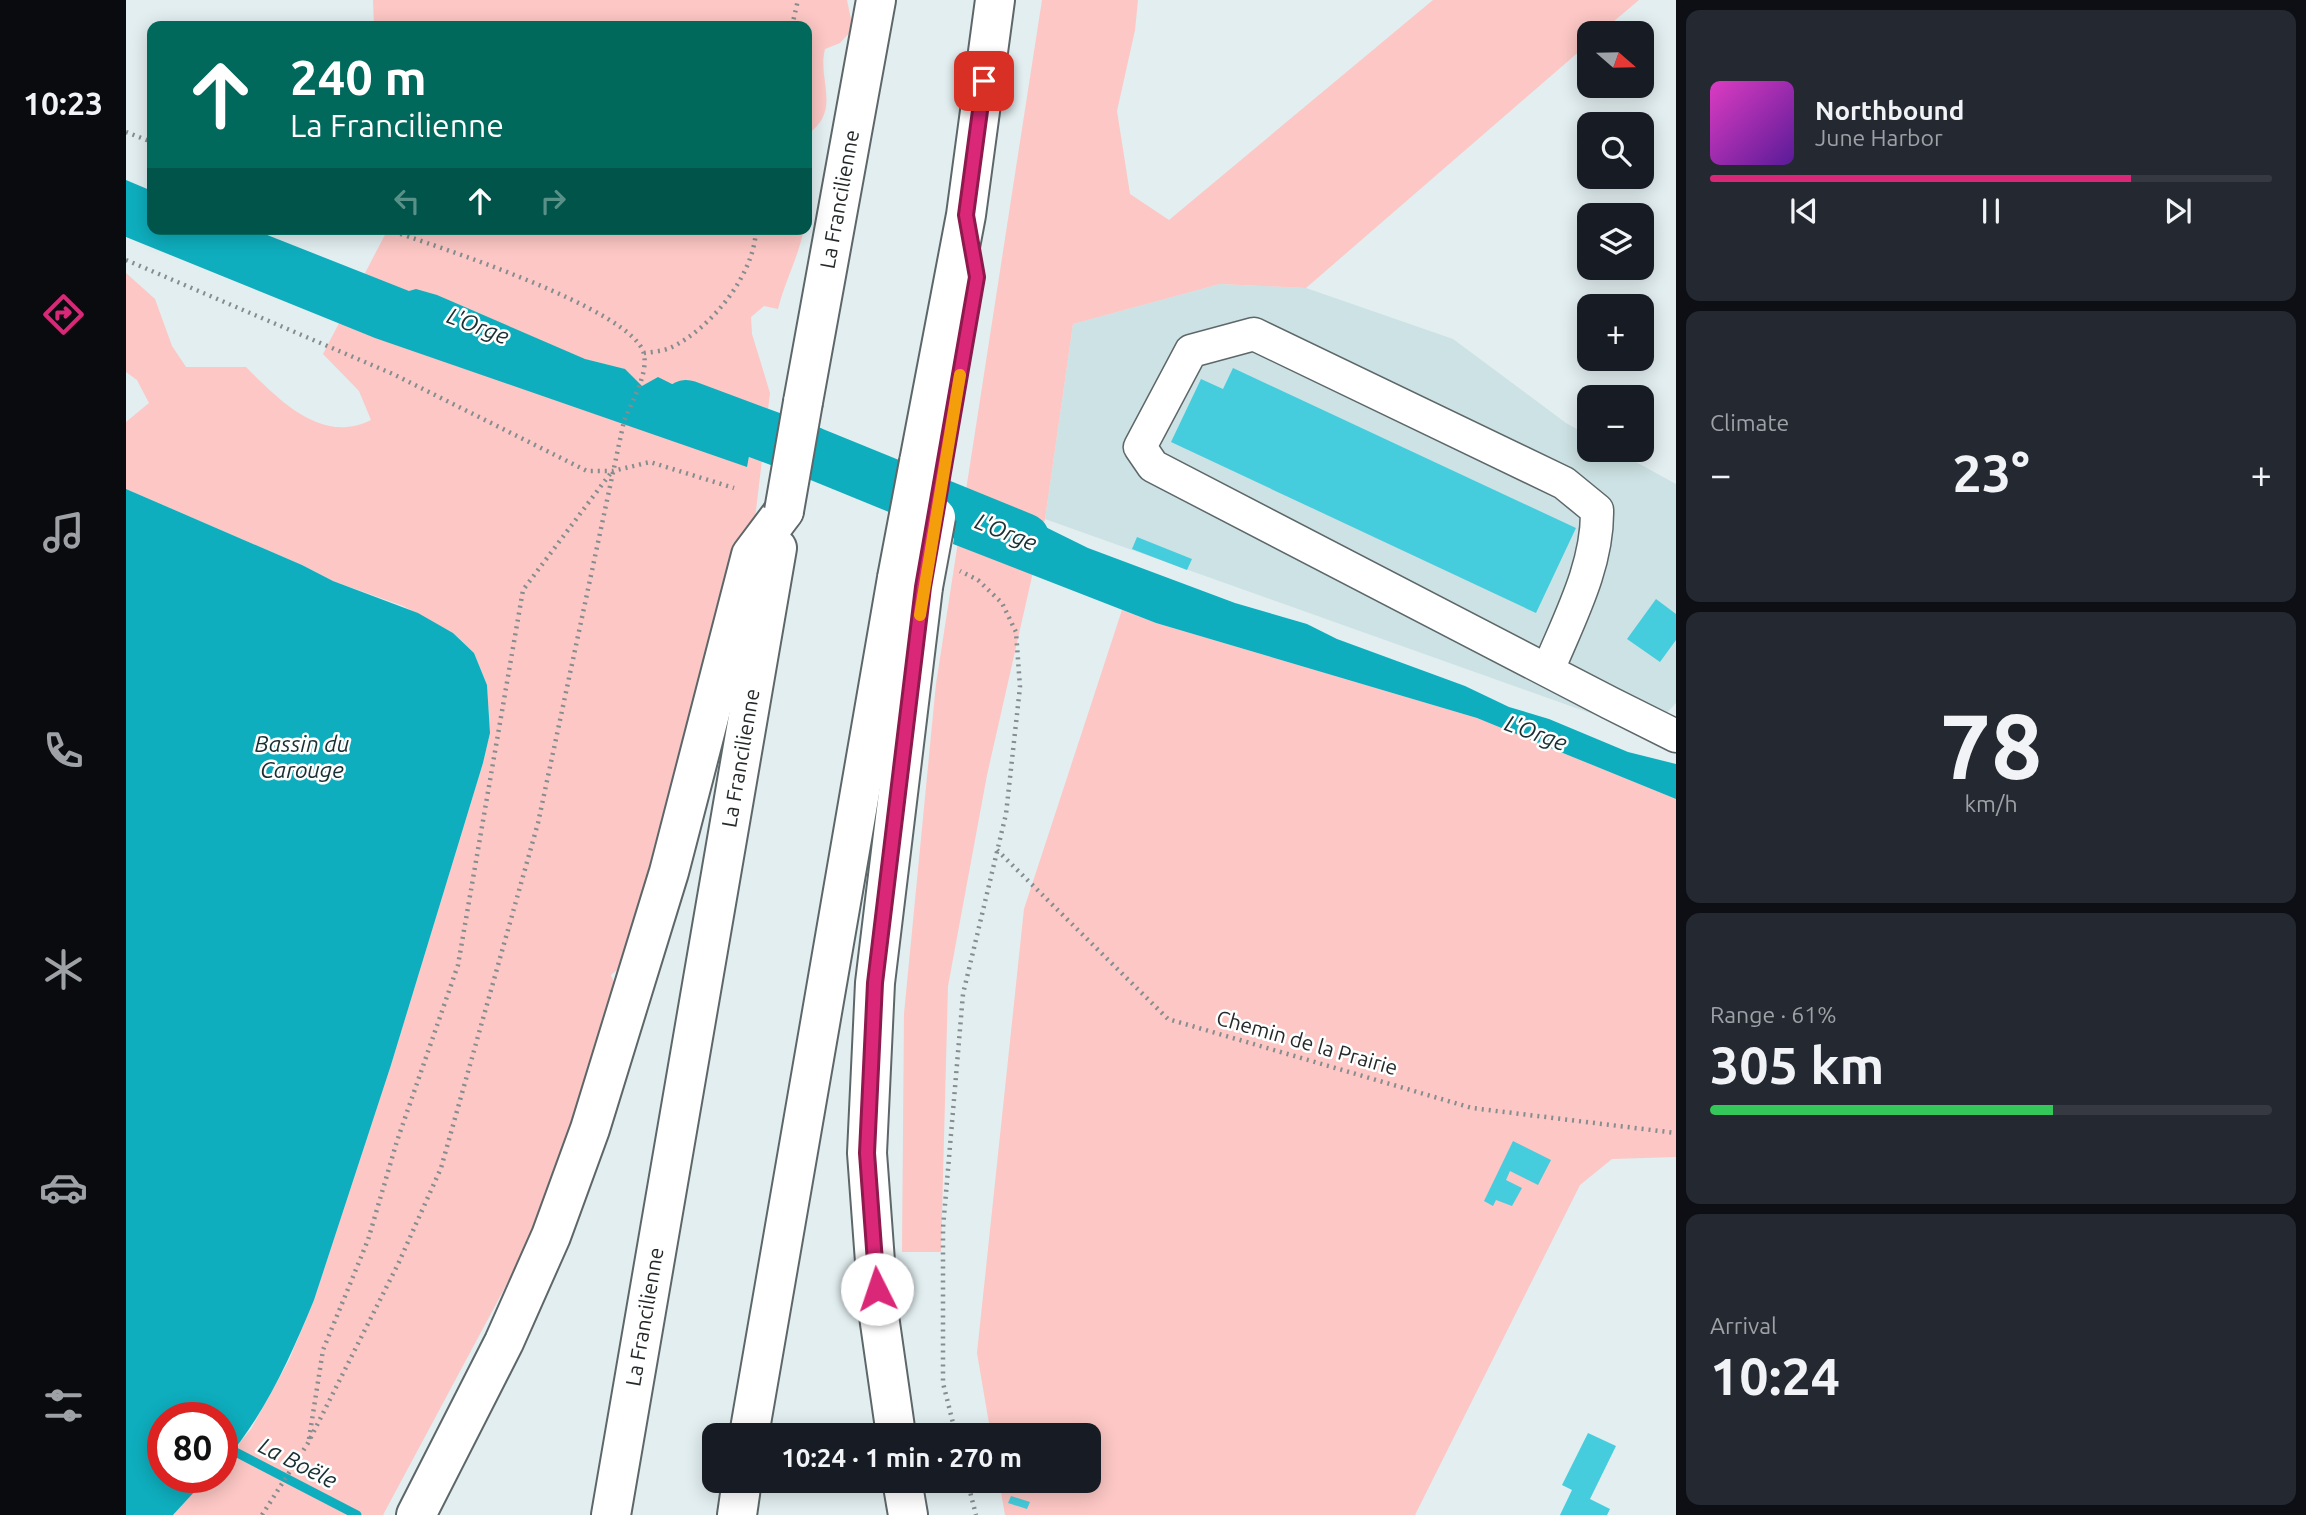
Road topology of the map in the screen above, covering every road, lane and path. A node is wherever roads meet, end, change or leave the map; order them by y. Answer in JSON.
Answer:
{"nodes":[{"id":1,"x":797,"y":0,"type":"edge"},
{"id":2,"x":876,"y":0,"type":"edge"},
{"id":3,"x":995,"y":0,"type":"edge"},
{"id":4,"x":793,"y":21,"type":"edge"},
{"id":5,"x":126,"y":132,"type":"edge"},
{"id":6,"x":147,"y":140,"type":"edge"},
{"id":7,"x":402,"y":235,"type":"edge"},
{"id":8,"x":755,"y":235,"type":"edge"},
{"id":9,"x":126,"y":260,"type":"edge"},
{"id":10,"x":643,"y":353,"type":"junction"},
{"id":11,"x":613,"y":471,"type":"junction"},
{"id":12,"x":734,"y":488,"type":"dead end"},
{"id":13,"x":784,"y":511,"type":"junction"},
{"id":14,"x":960,"y":571,"type":"dead end"},
{"id":15,"x":910,"y":582,"type":"junction"},
{"id":16,"x":1548,"y":670,"type":"junction"},
{"id":17,"x":1676,"y":736,"type":"edge"},
{"id":18,"x":997,"y":850,"type":"junction"},
{"id":19,"x":1676,"y":1133,"type":"edge"},
{"id":20,"x":751,"y":1423,"type":"edge"},
{"id":21,"x":893,"y":1423,"type":"edge"},
{"id":22,"x":953,"y":1423,"type":"edge"},
{"id":23,"x":308,"y":1443,"type":"junction"},
{"id":24,"x":740,"y":1493,"type":"edge"},
{"id":25,"x":904,"y":1493,"type":"edge"},
{"id":26,"x":970,"y":1493,"type":"edge"},
{"id":27,"x":262,"y":1515,"type":"edge"},
{"id":28,"x":415,"y":1515,"type":"edge"},
{"id":29,"x":611,"y":1515,"type":"edge"},
{"id":30,"x":737,"y":1515,"type":"edge"},
{"id":31,"x":908,"y":1515,"type":"edge"},
{"id":32,"x":976,"y":1515,"type":"edge"}],
"edges":[{"from":1,"to":4,"type":"path"},
{"from":2,"to":13,"type":"highway","name":"La Francilienne","bridge":true},
{"from":3,"to":15,"type":"highway","bridge":true},
{"from":5,"to":6,"type":"path"},
{"from":7,"to":10,"type":"path"},
{"from":8,"to":10,"type":"path"},
{"from":9,"to":11,"type":"path"},
{"from":10,"to":11,"type":"path"},
{"from":11,"to":12,"type":"path"},
{"from":11,"to":23,"type":"path"},
{"from":11,"to":23,"type":"path"},
{"from":13,"to":28,"type":"highway"},
{"from":13,"to":29,"type":"highway","name":"La Francilienne"},
{"from":14,"to":18,"type":"path"},
{"from":15,"to":20,"type":"highway"},
{"from":15,"to":21,"type":"highway"},
{"from":16,"to":16,"type":"street"},
{"from":16,"to":17,"type":"street"},
{"from":18,"to":19,"type":"path","name":"Chemin de la Prairie"},
{"from":18,"to":22,"type":"path"},
{"from":23,"to":27,"type":"path"},
{"from":24,"to":30,"type":"highway"},
{"from":25,"to":31,"type":"highway"},
{"from":26,"to":32,"type":"path"}]}
